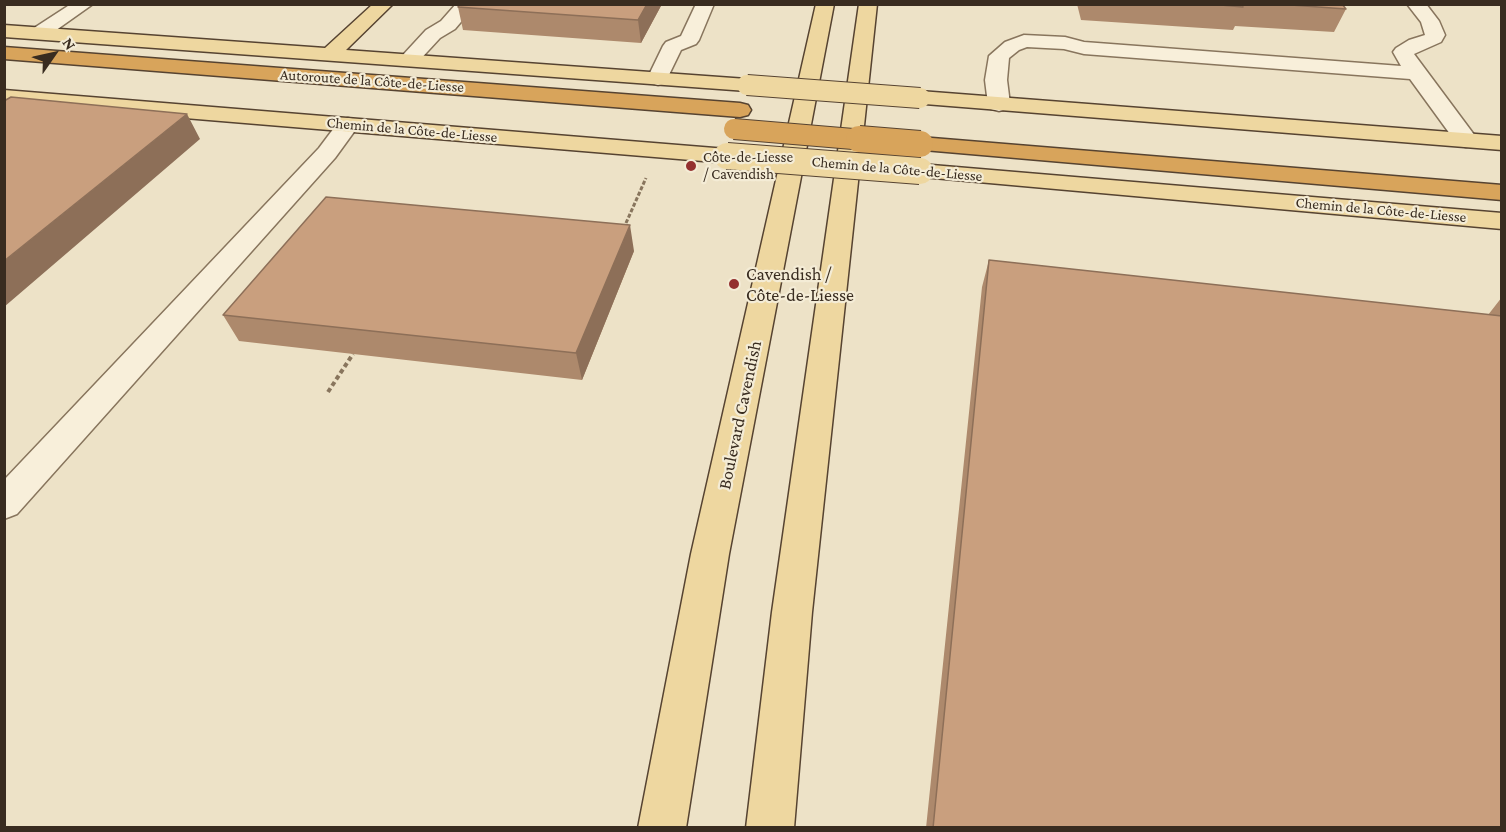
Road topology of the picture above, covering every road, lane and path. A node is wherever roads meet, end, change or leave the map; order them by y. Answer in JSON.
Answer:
{"nodes":[{"id":1,"x":84,"y":4,"type":"edge"},
{"id":2,"x":384,"y":4,"type":"edge"},
{"id":3,"x":466,"y":4,"type":"edge"},
{"id":4,"x":705,"y":4,"type":"edge"},
{"id":5,"x":825,"y":4,"type":"edge"},
{"id":6,"x":868,"y":4,"type":"edge"},
{"id":7,"x":1416,"y":4,"type":"edge"},
{"id":8,"x":4,"y":31,"type":"edge"},
{"id":9,"x":38,"y":34,"type":"junction"},
{"id":10,"x":4,"y":53,"type":"edge"},
{"id":11,"x":330,"y":54,"type":"junction"},
{"id":12,"x":409,"y":60,"type":"junction"},
{"id":13,"x":4,"y":72,"type":"edge"},
{"id":14,"x":1416,"y":73,"type":"junction"},
{"id":15,"x":658,"y":79,"type":"junction"},
{"id":16,"x":4,"y":96,"type":"edge"},
{"id":17,"x":999,"y":104,"type":"junction"},
{"id":18,"x":737,"y":120,"type":"junction"},
{"id":19,"x":348,"y":124,"type":"junction"},
{"id":20,"x":1013,"y":130,"type":"dead end"},
{"id":21,"x":920,"y":134,"type":"junction"},
{"id":22,"x":1466,"y":140,"type":"junction"},
{"id":23,"x":1502,"y":143,"type":"edge"},
{"id":24,"x":1502,"y":193,"type":"edge"},
{"id":25,"x":636,"y":197,"type":"dead end"},
{"id":26,"x":1502,"y":221,"type":"edge"},
{"id":27,"x":626,"y":223,"type":"edge"},
{"id":28,"x":353,"y":354,"type":"edge"},
{"id":29,"x":328,"y":392,"type":"dead end"},
{"id":30,"x":4,"y":504,"type":"edge"},
{"id":31,"x":662,"y":828,"type":"edge"},
{"id":32,"x":770,"y":828,"type":"edge"}],
"edges":[{"from":1,"to":9,"type":"lane"},
{"from":2,"to":11,"type":"main road"},
{"from":3,"to":12,"type":"lane"},
{"from":4,"to":15,"type":"lane"},
{"from":5,"to":31,"type":"main road","name":"Boulevard Cavendish"},
{"from":6,"to":32,"type":"main road"},
{"from":7,"to":14,"type":"lane"},
{"from":8,"to":9,"type":"main road"},
{"from":9,"to":11,"type":"main road"},
{"from":10,"to":18,"type":"highway","name":"Autoroute de la Côte-de-Liesse"},
{"from":11,"to":12,"type":"main road"},
{"from":12,"to":15,"type":"main road"},
{"from":13,"to":18,"type":"highway","name":"Autoroute de la Côte-de-Liesse"},
{"from":14,"to":17,"type":"lane"},
{"from":14,"to":22,"type":"lane"},
{"from":15,"to":17,"type":"main road","bridge":true},
{"from":16,"to":19,"type":"main road","name":"Chemin de la Côte-de-Liesse"},
{"from":17,"to":22,"type":"main road"},
{"from":18,"to":21,"type":"highway","name":"Chemin de la Côte-de-Liesse","bridge":true},
{"from":19,"to":26,"type":"main road","name":"Chemin de la Côte-de-Liesse","bridge":true},
{"from":19,"to":30,"type":"lane"},
{"from":20,"to":21,"type":"highway","name":"Chemin de la Côte-de-Liesse"},
{"from":21,"to":24,"type":"highway","name":"Chemin de la Côte-de-Liesse"},
{"from":22,"to":23,"type":"main road"},
{"from":25,"to":27,"type":"path"},
{"from":28,"to":29,"type":"path"}]}
